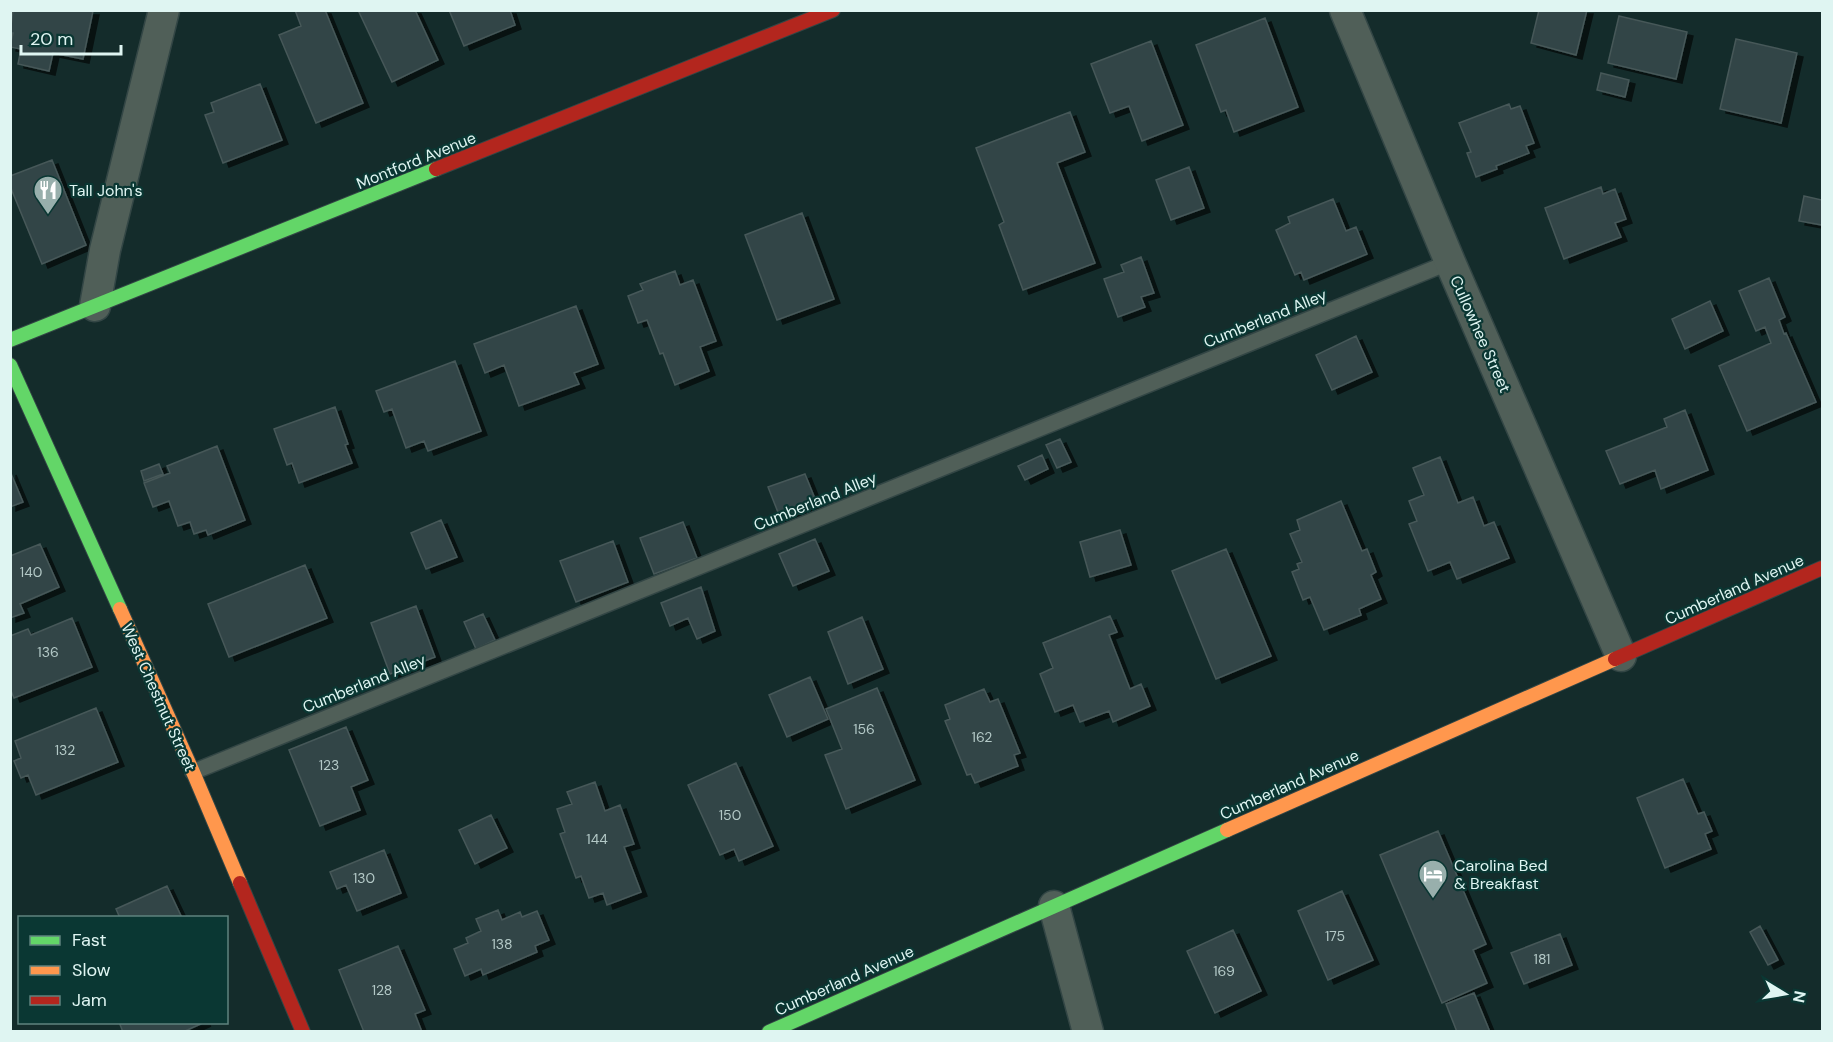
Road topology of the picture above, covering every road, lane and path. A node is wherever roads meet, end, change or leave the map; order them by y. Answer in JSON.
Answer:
{"nodes":[{"id":1,"x":164,"y":10,"type":"edge"},
{"id":2,"x":833,"y":10,"type":"edge"},
{"id":3,"x":1345,"y":10,"type":"edge"},
{"id":4,"x":1450,"y":262,"type":"junction"},
{"id":5,"x":95,"y":306,"type":"junction"},
{"id":6,"x":10,"y":340,"type":"edge"},
{"id":7,"x":10,"y":365,"type":"edge"},
{"id":8,"x":1822,"y":568,"type":"edge"},
{"id":9,"x":1622,"y":656,"type":"junction"},
{"id":10,"x":193,"y":772,"type":"junction"},
{"id":11,"x":1054,"y":906,"type":"junction"},
{"id":12,"x":303,"y":1032,"type":"edge"},
{"id":13,"x":769,"y":1032,"type":"edge"},
{"id":14,"x":1088,"y":1032,"type":"edge"}],
"edges":[{"from":1,"to":5,"type":"street"},
{"from":2,"to":5,"type":"street","name":"Montford Avenue"},
{"from":3,"to":4,"type":"street","name":"Cullowhee Street"},
{"from":4,"to":9,"type":"street","name":"Cullowhee Street"},
{"from":4,"to":10,"type":"lane","name":"Cumberland Alley"},
{"from":5,"to":6,"type":"street","name":"Montford Avenue"},
{"from":7,"to":10,"type":"street","name":"West Chestnut Street"},
{"from":8,"to":9,"type":"street","name":"Cumberland Avenue"},
{"from":9,"to":11,"type":"street","name":"Cumberland Avenue"},
{"from":10,"to":12,"type":"street","name":"West Chestnut Street"},
{"from":11,"to":13,"type":"street","name":"Cumberland Avenue"},
{"from":11,"to":14,"type":"street"}]}
